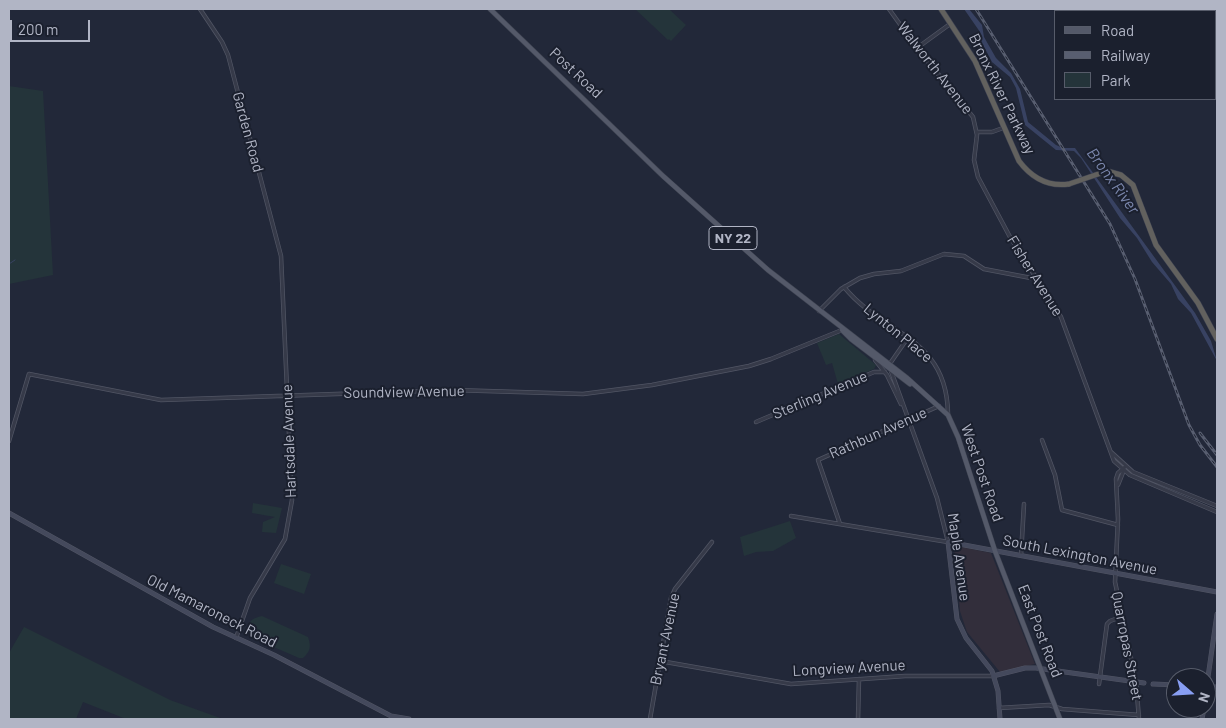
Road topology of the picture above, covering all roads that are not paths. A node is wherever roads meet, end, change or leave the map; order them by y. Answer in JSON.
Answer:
{"nodes":[{"id":1,"x":200,"y":9,"type":"edge"},
{"id":2,"x":490,"y":9,"type":"edge"},
{"id":3,"x":889,"y":9,"type":"edge"},
{"id":4,"x":941,"y":9,"type":"edge"},
{"id":5,"x":945,"y":9,"type":"edge"},
{"id":6,"x":952,"y":22,"type":"junction"},
{"id":7,"x":916,"y":48,"type":"junction"},
{"id":8,"x":1003,"y":128,"type":"junction"},
{"id":9,"x":977,"y":132,"type":"junction"},
{"id":10,"x":644,"y":156,"type":"joint"},
{"id":11,"x":974,"y":160,"type":"joint"},
{"id":12,"x":1106,"y":170,"type":"junction"},
{"id":13,"x":1068,"y":182,"type":"junction"},
{"id":14,"x":282,"y":261,"type":"joint"},
{"id":15,"x":1036,"y":276,"type":"junction"},
{"id":16,"x":844,"y":287,"type":"junction"},
{"id":17,"x":819,"y":311,"type":"junction"},
{"id":18,"x":842,"y":330,"type":"junction"},
{"id":19,"x":1217,"y":332,"type":"edge"},
{"id":20,"x":907,"y":339,"type":"junction"},
{"id":21,"x":1217,"y":339,"type":"edge"},
{"id":22,"x":867,"y":351,"type":"junction"},
{"id":23,"x":878,"y":362,"type":"junction"},
{"id":24,"x":889,"y":364,"type":"junction"},
{"id":25,"x":891,"y":370,"type":"junction"},
{"id":26,"x":874,"y":372,"type":"junction"},
{"id":27,"x":885,"y":372,"type":"junction"},
{"id":28,"x":916,"y":387,"type":"junction"},
{"id":29,"x":287,"y":395,"type":"junction"},
{"id":30,"x":903,"y":406,"type":"junction"},
{"id":31,"x":940,"y":406,"type":"junction"},
{"id":32,"x":948,"y":415,"type":"junction"},
{"id":33,"x":908,"y":420,"type":"junction"},
{"id":34,"x":756,"y":422,"type":"dead end"},
{"id":35,"x":1042,"y":440,"type":"dead end"},
{"id":36,"x":9,"y":441,"type":"edge"},
{"id":37,"x":1123,"y":469,"type":"junction"},
{"id":38,"x":1024,"y":504,"type":"dead end"},
{"id":39,"x":1217,"y":506,"type":"edge"},
{"id":40,"x":1217,"y":512,"type":"edge"},
{"id":41,"x":9,"y":513,"type":"edge"},
{"id":42,"x":791,"y":516,"type":"dead end"},
{"id":43,"x":840,"y":524,"type":"junction"},
{"id":44,"x":1118,"y":525,"type":"junction"},
{"id":45,"x":712,"y":542,"type":"dead end"},
{"id":46,"x":948,"y":542,"type":"junction"},
{"id":47,"x":995,"y":551,"type":"junction"},
{"id":48,"x":1021,"y":556,"type":"junction"},
{"id":49,"x":1114,"y":572,"type":"junction"},
{"id":50,"x":1217,"y":592,"type":"edge"},
{"id":51,"x":1217,"y":614,"type":"edge"},
{"id":52,"x":1121,"y":617,"type":"junction"},
{"id":53,"x":236,"y":638,"type":"junction"},
{"id":54,"x":660,"y":661,"type":"junction"},
{"id":55,"x":1041,"y":668,"type":"junction"},
{"id":56,"x":1209,"y":668,"type":"edge"},
{"id":57,"x":993,"y":676,"type":"junction"},
{"id":58,"x":1100,"y":677,"type":"junction"},
{"id":59,"x":859,"y":679,"type":"junction"},
{"id":60,"x":1136,"y":682,"type":"junction"},
{"id":61,"x":1144,"y":683,"type":"dead end"},
{"id":62,"x":1099,"y":684,"type":"dead end"},
{"id":63,"x":1153,"y":684,"type":"dead end"},
{"id":64,"x":1166,"y":685,"type":"edge"},
{"id":65,"x":1056,"y":707,"type":"junction"},
{"id":66,"x":1000,"y":708,"type":"junction"},
{"id":67,"x":1139,"y":717,"type":"edge"},
{"id":68,"x":409,"y":719,"type":"edge"},
{"id":69,"x":650,"y":719,"type":"edge"},
{"id":70,"x":858,"y":719,"type":"edge"},
{"id":71,"x":1000,"y":719,"type":"edge"},
{"id":72,"x":1060,"y":719,"type":"edge"}],
"edges":[{"from":1,"to":14,"type":"street","name":"Garden Road"},
{"from":2,"to":10,"type":"main road","name":"Post Road","number":"NY 22"},
{"from":3,"to":7,"type":"street","name":"Walworth Avenue"},
{"from":4,"to":6,"type":"highway","name":"Bronx River Parkway"},
{"from":5,"to":6,"type":"highway","name":"Bronx River Parkway"},
{"from":6,"to":7,"type":"street"},
{"from":6,"to":8,"type":"highway","name":"Bronx River Parkway"},
{"from":6,"to":13,"type":"highway","name":"Bronx River Parkway"},
{"from":7,"to":9,"type":"street","name":"Walworth Avenue"},
{"from":8,"to":9,"type":"street"},
{"from":8,"to":13,"type":"highway","name":"Bronx River Parkway"},
{"from":9,"to":11,"type":"street","name":"Walworth Avenue"},
{"from":10,"to":17,"type":"main road","name":"West Post Road","number":"NY 22"},
{"from":11,"to":15,"type":"street","name":"Fisher Avenue"},
{"from":12,"to":13,"type":"highway","name":"Bronx River Parkway","bridge":true},
{"from":12,"to":19,"type":"highway"},
{"from":12,"to":21,"type":"highway"},
{"from":14,"to":29,"type":"street","name":"Hartsdale Avenue"},
{"from":15,"to":16,"type":"street"},
{"from":15,"to":37,"type":"street","name":"Fisher Avenue"},
{"from":16,"to":17,"type":"street"},
{"from":16,"to":20,"type":"street","name":"Lynton Place"},
{"from":17,"to":18,"type":"main road","name":"West Post Road","number":"NY 22"},
{"from":18,"to":22,"type":"main road","name":"West Post Road","number":"NY 22"},
{"from":18,"to":24,"type":"main road","name":"West Post Road","number":"NY 22"},
{"from":18,"to":29,"type":"street","name":"Soundview Avenue"},
{"from":20,"to":24,"type":"street"},
{"from":20,"to":32,"type":"street","name":"Lynton Place"},
{"from":22,"to":23,"type":"street"},
{"from":22,"to":25,"type":"main road","name":"West Post Road","number":"NY 22"},
{"from":23,"to":26,"type":"street"},
{"from":23,"to":27,"type":"street"},
{"from":24,"to":25,"type":"street","name":"Maple Avenue"},
{"from":24,"to":28,"type":"main road","name":"West Post Road","number":"NY 22"},
{"from":25,"to":28,"type":"main road","name":"West Post Road","number":"NY 22"},
{"from":25,"to":30,"type":"street","name":"Maple Avenue"},
{"from":26,"to":27,"type":"street","name":"Sterling Avenue"},
{"from":26,"to":34,"type":"street","name":"Sterling Avenue"},
{"from":27,"to":30,"type":"street"},
{"from":28,"to":31,"type":"main road","name":"West Post Road","number":"NY 22"},
{"from":29,"to":36,"type":"street","name":"Soundview Avenue"},
{"from":29,"to":53,"type":"street","name":"Hartsdale Avenue"},
{"from":30,"to":33,"type":"street","name":"Maple Avenue"},
{"from":31,"to":32,"type":"main road","name":"West Post Road","number":"NY 22"},
{"from":31,"to":33,"type":"street","name":"Rathbun Avenue"},
{"from":32,"to":47,"type":"main road","name":"West Post Road","number":"NY 22"},
{"from":33,"to":43,"type":"street","name":"Rathbun Avenue"},
{"from":33,"to":46,"type":"street","name":"Maple Avenue"},
{"from":35,"to":44,"type":"street"},
{"from":37,"to":39,"type":"street"},
{"from":37,"to":40,"type":"street"},
{"from":37,"to":44,"type":"street"},
{"from":38,"to":48,"type":"street"},
{"from":41,"to":53,"type":"main road","name":"Old Mamaroneck Road"},
{"from":42,"to":43,"type":"street","name":"South Lexington Avenue"},
{"from":43,"to":46,"type":"street","name":"South Lexington Avenue"},
{"from":44,"to":49,"type":"street"},
{"from":45,"to":54,"type":"street","name":"Bryant Avenue"},
{"from":46,"to":47,"type":"main road","name":"South Lexington Avenue"},
{"from":46,"to":57,"type":"main road","name":"Maple Avenue"},
{"from":47,"to":48,"type":"main road","name":"South Lexington Avenue"},
{"from":47,"to":55,"type":"main road","name":"East Post Road","number":"NY 22"},
{"from":48,"to":49,"type":"main road","name":"South Lexington Avenue"},
{"from":49,"to":50,"type":"main road","name":"South Lexington Avenue"},
{"from":49,"to":52,"type":"street","name":"Quarropas Street"},
{"from":51,"to":56,"type":"main road"},
{"from":52,"to":58,"type":"street"},
{"from":52,"to":60,"type":"street","name":"Quarropas Street"},
{"from":53,"to":68,"type":"main road","name":"Old Mamaroneck Road"},
{"from":54,"to":59,"type":"street","name":"Longview Avenue"},
{"from":54,"to":69,"type":"street","name":"Bryant Avenue"},
{"from":55,"to":57,"type":"main road","name":"Longview Avenue"},
{"from":55,"to":58,"type":"main road","name":"Longview Avenue"},
{"from":55,"to":65,"type":"main road","name":"East Post Road","number":"NY 22"},
{"from":57,"to":59,"type":"street","name":"Longview Avenue"},
{"from":57,"to":66,"type":"main road","name":"Maple Avenue"},
{"from":58,"to":60,"type":"main road","name":"Longview Avenue"},
{"from":58,"to":62,"type":"street"},
{"from":59,"to":70,"type":"street"},
{"from":60,"to":61,"type":"main road","name":"Longview Avenue"},
{"from":60,"to":67,"type":"street","name":"Quarropas Street"},
{"from":63,"to":64,"type":"main road"},
{"from":65,"to":66,"type":"street"},
{"from":65,"to":67,"type":"street"},
{"from":65,"to":72,"type":"main road","name":"East Post Road","number":"NY 22"},
{"from":66,"to":71,"type":"main road","name":"Maple Avenue"}]}
